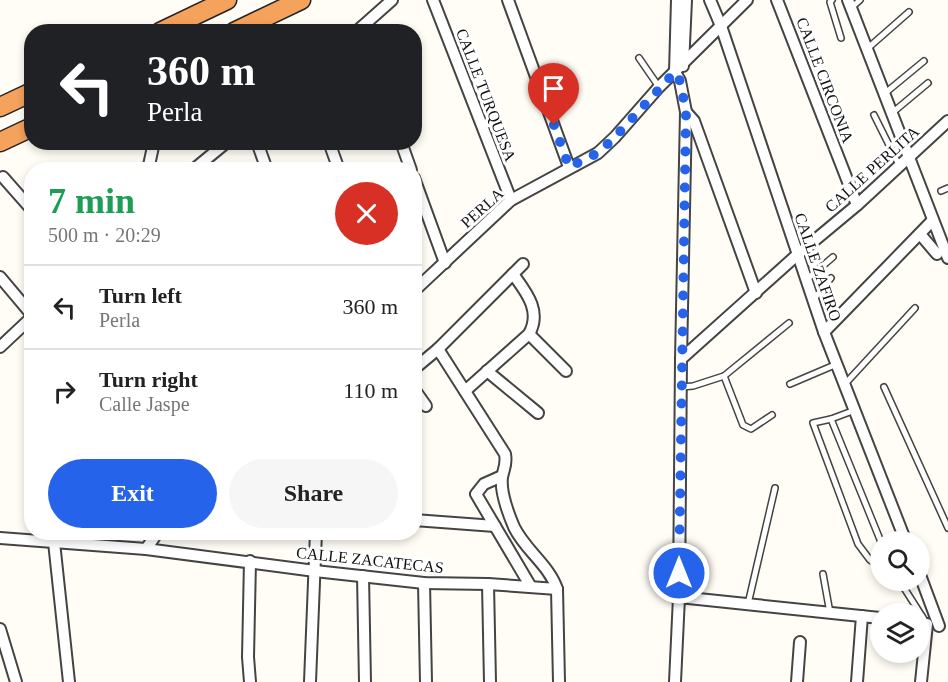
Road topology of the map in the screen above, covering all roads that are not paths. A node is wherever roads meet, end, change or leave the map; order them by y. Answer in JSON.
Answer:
{"nodes":[{"id":1,"x":227,"y":0,"type":"edge"},
{"id":2,"x":301,"y":0,"type":"edge"},
{"id":3,"x":392,"y":0,"type":"edge"},
{"id":4,"x":433,"y":0,"type":"edge"},
{"id":5,"x":508,"y":0,"type":"edge"},
{"id":6,"x":677,"y":0,"type":"edge"},
{"id":7,"x":686,"y":0,"type":"edge"},
{"id":8,"x":710,"y":0,"type":"edge"},
{"id":9,"x":747,"y":0,"type":"edge"},
{"id":10,"x":777,"y":0,"type":"edge"},
{"id":11,"x":832,"y":0,"type":"edge"},
{"id":12,"x":861,"y":0,"type":"edge"},
{"id":13,"x":849,"y":4,"type":"edge"},
{"id":14,"x":909,"y":12,"type":"dead end"},
{"id":15,"x":177,"y":24,"type":"edge"},
{"id":16,"x":251,"y":24,"type":"edge"},
{"id":17,"x":366,"y":24,"type":"edge"},
{"id":18,"x":721,"y":26,"type":"junction"},
{"id":19,"x":840,"y":38,"type":"dead end"},
{"id":20,"x":867,"y":49,"type":"junction"},
{"id":21,"x":639,"y":58,"type":"dead end"},
{"id":22,"x":924,"y":61,"type":"dead end"},
{"id":23,"x":684,"y":63,"type":"junction"},
{"id":24,"x":677,"y":76,"type":"junction"},
{"id":25,"x":928,"y":83,"type":"dead end"},
{"id":26,"x":659,"y":87,"type":"junction"},
{"id":27,"x":884,"y":94,"type":"junction"},
{"id":28,"x":24,"y":96,"type":"edge"},
{"id":29,"x":0,"y":106,"type":"edge"},
{"id":30,"x":686,"y":112,"type":"junction"},
{"id":31,"x":892,"y":113,"type":"junction"},
{"id":32,"x":874,"y":115,"type":"dead end"},
{"id":33,"x":948,"y":121,"type":"edge"},
{"id":34,"x":24,"y":130,"type":"edge"},
{"id":35,"x":0,"y":141,"type":"edge"},
{"id":36,"x":214,"y":150,"type":"edge"},
{"id":37,"x":908,"y":156,"type":"junction"},
{"id":38,"x":202,"y":162,"type":"edge"},
{"id":39,"x":899,"y":165,"type":"junction"},
{"id":40,"x":569,"y":167,"type":"junction"},
{"id":41,"x":3,"y":177,"type":"dead end"},
{"id":42,"x":948,"y":188,"type":"edge"},
{"id":43,"x":941,"y":191,"type":"dead end"},
{"id":44,"x":422,"y":200,"type":"edge"},
{"id":45,"x":511,"y":200,"type":"junction"},
{"id":46,"x":24,"y":201,"type":"edge"},
{"id":47,"x":856,"y":205,"type":"junction"},
{"id":48,"x":933,"y":220,"type":"junction"},
{"id":49,"x":920,"y":234,"type":"junction"},
{"id":50,"x":944,"y":238,"type":"edge"},
{"id":51,"x":937,"y":254,"type":"dead end"},
{"id":52,"x":797,"y":255,"type":"junction"},
{"id":53,"x":833,"y":257,"type":"dead end"},
{"id":54,"x":948,"y":258,"type":"edge"},
{"id":55,"x":445,"y":263,"type":"junction"},
{"id":56,"x":523,"y":264,"type":"dead end"},
{"id":57,"x":513,"y":274,"type":"junction"},
{"id":58,"x":0,"y":277,"type":"edge"},
{"id":59,"x":831,"y":278,"type":"dead end"},
{"id":60,"x":806,"y":280,"type":"junction"},
{"id":61,"x":422,"y":284,"type":"edge"},
{"id":62,"x":756,"y":293,"type":"junction"},
{"id":63,"x":813,"y":300,"type":"junction"},
{"id":64,"x":24,"y":306,"type":"edge"},
{"id":65,"x":915,"y":308,"type":"dead end"},
{"id":66,"x":789,"y":323,"type":"dead end"},
{"id":67,"x":24,"y":324,"type":"edge"},
{"id":68,"x":824,"y":332,"type":"junction"},
{"id":69,"x":529,"y":334,"type":"junction"},
{"id":70,"x":0,"y":347,"type":"edge"},
{"id":71,"x":438,"y":349,"type":"junction"},
{"id":72,"x":681,"y":359,"type":"junction"},
{"id":73,"x":422,"y":362,"type":"edge"},
{"id":74,"x":837,"y":364,"type":"junction"},
{"id":75,"x":488,"y":371,"type":"junction"},
{"id":76,"x":566,"y":371,"type":"dead end"},
{"id":77,"x":724,"y":376,"type":"junction"},
{"id":78,"x":790,"y":384,"type":"dead end"},
{"id":79,"x":845,"y":384,"type":"junction"},
{"id":80,"x":681,"y":387,"type":"junction"},
{"id":81,"x":884,"y":387,"type":"dead end"},
{"id":82,"x":465,"y":391,"type":"junction"},
{"id":83,"x":422,"y":400,"type":"edge"},
{"id":84,"x":426,"y":406,"type":"dead end"},
{"id":85,"x":855,"y":410,"type":"junction"},
{"id":86,"x":538,"y":413,"type":"dead end"},
{"id":87,"x":772,"y":415,"type":"dead end"},
{"id":88,"x":831,"y":419,"type":"junction"},
{"id":89,"x":502,"y":476,"type":"junction"},
{"id":90,"x":775,"y":488,"type":"dead end"},
{"id":91,"x":422,"y":521,"type":"edge"},
{"id":92,"x":495,"y":526,"type":"junction"},
{"id":93,"x":948,"y":528,"type":"edge"},
{"id":94,"x":877,"y":531,"type":"edge"},
{"id":95,"x":902,"y":531,"type":"edge"},
{"id":96,"x":0,"y":538,"type":"edge"},
{"id":97,"x":24,"y":540,"type":"edge"},
{"id":98,"x":27,"y":540,"type":"edge"},
{"id":99,"x":152,"y":540,"type":"edge"},
{"id":100,"x":316,"y":540,"type":"edge"},
{"id":101,"x":54,"y":542,"type":"junction"},
{"id":102,"x":146,"y":549,"type":"junction"},
{"id":103,"x":870,"y":560,"type":"edge"},
{"id":104,"x":250,"y":561,"type":"junction"},
{"id":105,"x":315,"y":571,"type":"junction"},
{"id":106,"x":823,"y":574,"type":"dead end"},
{"id":107,"x":363,"y":576,"type":"junction"},
{"id":108,"x":424,"y":583,"type":"junction"},
{"id":109,"x":488,"y":584,"type":"junction"},
{"id":110,"x":531,"y":587,"type":"junction"},
{"id":111,"x":556,"y":589,"type":"junction"},
{"id":112,"x":928,"y":591,"type":"edge"},
{"id":113,"x":679,"y":597,"type":"junction"},
{"id":114,"x":748,"y":604,"type":"junction"},
{"id":115,"x":830,"y":613,"type":"junction"},
{"id":116,"x":862,"y":616,"type":"junction"},
{"id":117,"x":870,"y":617,"type":"edge"},
{"id":118,"x":944,"y":626,"type":"edge"},
{"id":119,"x":1,"y":636,"type":"edge"},
{"id":120,"x":800,"y":642,"type":"dead end"},
{"id":121,"x":922,"y":663,"type":"edge"},
{"id":122,"x":16,"y":682,"type":"edge"},
{"id":123,"x":69,"y":682,"type":"edge"},
{"id":124,"x":250,"y":682,"type":"edge"},
{"id":125,"x":310,"y":682,"type":"edge"},
{"id":126,"x":365,"y":682,"type":"edge"},
{"id":127,"x":426,"y":682,"type":"edge"},
{"id":128,"x":490,"y":682,"type":"edge"},
{"id":129,"x":559,"y":682,"type":"edge"},
{"id":130,"x":675,"y":682,"type":"edge"},
{"id":131,"x":797,"y":682,"type":"edge"},
{"id":132,"x":857,"y":682,"type":"edge"},
{"id":133,"x":921,"y":682,"type":"edge"}],
"edges":[{"from":1,"to":15,"type":"highway"},
{"from":2,"to":16,"type":"highway"},
{"from":3,"to":17,"type":"street"},
{"from":4,"to":45,"type":"street","name":"CALLE TURQUESA"},
{"from":5,"to":40,"type":"street"},
{"from":6,"to":24,"type":"street"},
{"from":7,"to":23,"type":"street"},
{"from":8,"to":18,"type":"street","name":"CALLE ZAFIRO"},
{"from":9,"to":18,"type":"street","name":"PERLA"},
{"from":10,"to":47,"type":"street","name":"CALLE CIRCONIA"},
{"from":11,"to":19,"type":"lane"},
{"from":12,"to":13,"type":"lane"},
{"from":13,"to":20,"type":"street"},
{"from":14,"to":20,"type":"lane"},
{"from":18,"to":23,"type":"street","name":"PERLA"},
{"from":18,"to":52,"type":"street","name":"CALLE ZAFIRO"},
{"from":20,"to":27,"type":"street"},
{"from":21,"to":26,"type":"lane"},
{"from":22,"to":27,"type":"lane"},
{"from":23,"to":24,"type":"street","name":"PERLA"},
{"from":24,"to":26,"type":"street","name":"PERLA"},
{"from":24,"to":30,"type":"street"},
{"from":25,"to":31,"type":"lane"},
{"from":26,"to":40,"type":"street","name":"PERLA"},
{"from":27,"to":31,"type":"street"},
{"from":28,"to":29,"type":"highway"},
{"from":30,"to":62,"type":"street"},
{"from":30,"to":72,"type":"street"},
{"from":31,"to":37,"type":"street"},
{"from":32,"to":39,"type":"lane"},
{"from":33,"to":37,"type":"street","name":"CALLE PERLITA"},
{"from":34,"to":35,"type":"highway"},
{"from":36,"to":38,"type":"street"},
{"from":37,"to":39,"type":"street","name":"CALLE PERLITA"},
{"from":37,"to":48,"type":"street"},
{"from":39,"to":47,"type":"street","name":"CALLE PERLITA"},
{"from":40,"to":45,"type":"street","name":"PERLA"},
{"from":41,"to":46,"type":"street"},
{"from":42,"to":43,"type":"lane"},
{"from":44,"to":55,"type":"street"},
{"from":45,"to":55,"type":"street","name":"PERLA"},
{"from":47,"to":52,"type":"street","name":"CALLE PERLITA"},
{"from":48,"to":49,"type":"street"},
{"from":48,"to":50,"type":"street"},
{"from":49,"to":51,"type":"street"},
{"from":49,"to":68,"type":"street"},
{"from":50,"to":54,"type":"street"},
{"from":52,"to":60,"type":"street","name":"CALLE ZAFIRO"},
{"from":52,"to":62,"type":"street","name":"CALLE PERLITA"},
{"from":53,"to":60,"type":"lane"},
{"from":55,"to":61,"type":"street","name":"PERLA"},
{"from":56,"to":57,"type":"street"},
{"from":57,"to":69,"type":"street"},
{"from":57,"to":71,"type":"street"},
{"from":58,"to":64,"type":"street"},
{"from":59,"to":63,"type":"lane"},
{"from":60,"to":63,"type":"street","name":"CALLE ZAFIRO"},
{"from":62,"to":72,"type":"street","name":"CALLE PERLITA"},
{"from":63,"to":68,"type":"street","name":"CALLE ZAFIRO"},
{"from":65,"to":79,"type":"lane"},
{"from":66,"to":77,"type":"lane"},
{"from":67,"to":70,"type":"street"},
{"from":68,"to":74,"type":"street","name":"CALLE ZAFIRO"},
{"from":69,"to":75,"type":"street"},
{"from":69,"to":76,"type":"street"},
{"from":71,"to":73,"type":"street"},
{"from":71,"to":82,"type":"street"},
{"from":72,"to":80,"type":"street"},
{"from":74,"to":78,"type":"lane"},
{"from":74,"to":79,"type":"street","name":"CALLE ZAFIRO"},
{"from":75,"to":82,"type":"street"},
{"from":75,"to":86,"type":"street"},
{"from":77,"to":80,"type":"lane"},
{"from":77,"to":87,"type":"lane"},
{"from":79,"to":85,"type":"street","name":"CALLE ZAFIRO"},
{"from":80,"to":113,"type":"street"},
{"from":81,"to":93,"type":"lane"},
{"from":82,"to":89,"type":"street"},
{"from":83,"to":84,"type":"street"},
{"from":85,"to":88,"type":"lane"},
{"from":85,"to":95,"type":"street","name":"CALLE ZAFIRO"},
{"from":88,"to":94,"type":"lane"},
{"from":88,"to":103,"type":"lane"},
{"from":89,"to":92,"type":"street"},
{"from":89,"to":111,"type":"street"},
{"from":90,"to":114,"type":"lane"},
{"from":91,"to":92,"type":"street"},
{"from":92,"to":110,"type":"street"},
{"from":96,"to":97,"type":"street","name":"CALLE ZACATECAS"},
{"from":98,"to":101,"type":"street","name":"CALLE ZACATECAS"},
{"from":99,"to":102,"type":"street"},
{"from":100,"to":105,"type":"street"},
{"from":101,"to":102,"type":"street","name":"CALLE ZACATECAS"},
{"from":101,"to":123,"type":"street"},
{"from":102,"to":104,"type":"street","name":"CALLE ZACATECAS"},
{"from":104,"to":105,"type":"street","name":"CALLE ZACATECAS"},
{"from":104,"to":124,"type":"street"},
{"from":105,"to":107,"type":"street","name":"CALLE ZACATECAS"},
{"from":105,"to":125,"type":"street"},
{"from":106,"to":115,"type":"lane"},
{"from":107,"to":108,"type":"street","name":"CALLE ZACATECAS"},
{"from":107,"to":126,"type":"street"},
{"from":108,"to":109,"type":"street","name":"CALLE ZACATECAS"},
{"from":108,"to":127,"type":"street"},
{"from":109,"to":110,"type":"street","name":"CALLE ZACATECAS"},
{"from":109,"to":128,"type":"street"},
{"from":110,"to":111,"type":"street","name":"CALLE ZACATECAS"},
{"from":111,"to":129,"type":"street"},
{"from":112,"to":118,"type":"street"},
{"from":113,"to":114,"type":"street"},
{"from":113,"to":130,"type":"street"},
{"from":114,"to":115,"type":"street"},
{"from":115,"to":116,"type":"street"},
{"from":116,"to":117,"type":"street"},
{"from":116,"to":132,"type":"street"},
{"from":119,"to":122,"type":"street"},
{"from":120,"to":131,"type":"street"},
{"from":121,"to":133,"type":"street"}]}
